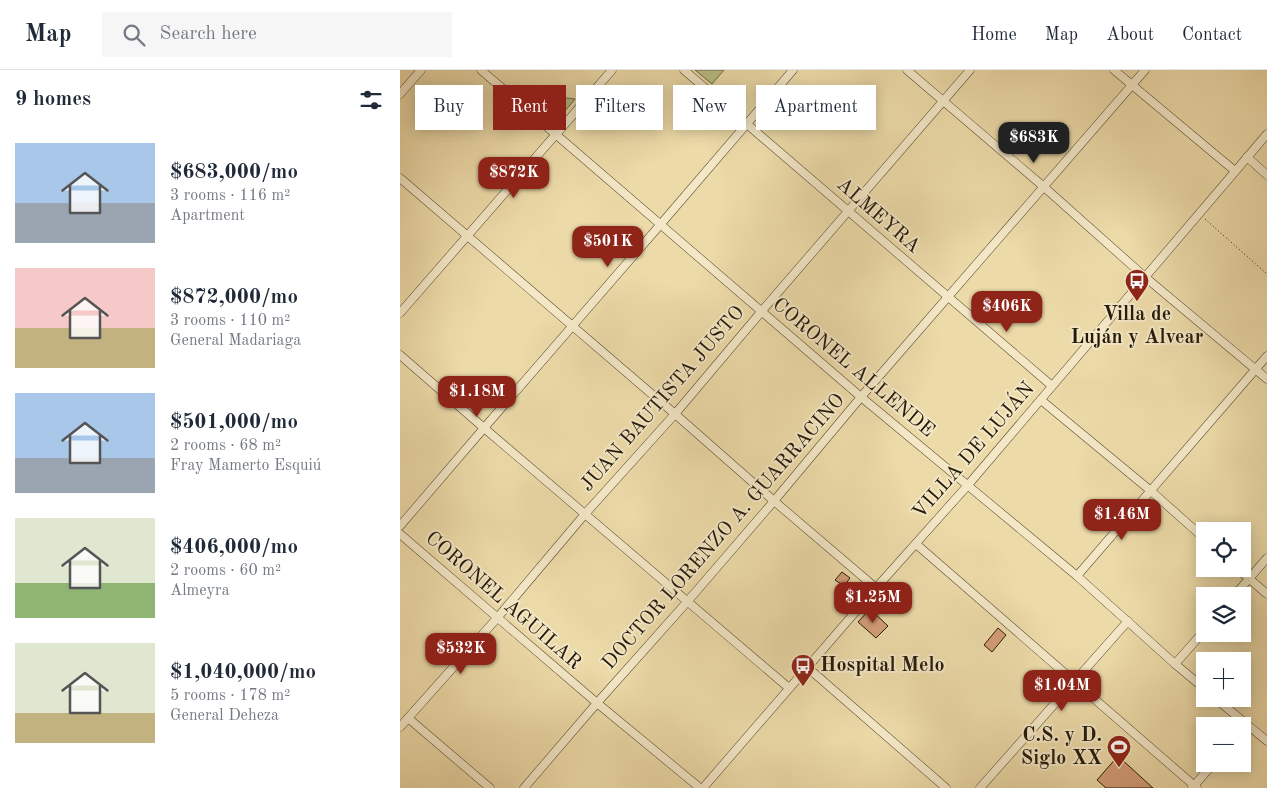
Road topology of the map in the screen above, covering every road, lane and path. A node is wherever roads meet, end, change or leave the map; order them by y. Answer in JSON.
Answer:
{"nodes":[{"id":1,"x":421,"y":70,"type":"edge"},
{"id":2,"x":480,"y":70,"type":"edge"},
{"id":3,"x":612,"y":70,"type":"edge"},
{"id":4,"x":684,"y":70,"type":"edge"},
{"id":5,"x":793,"y":70,"type":"edge"},
{"id":6,"x":907,"y":70,"type":"edge"},
{"id":7,"x":970,"y":70,"type":"edge"},
{"id":8,"x":1114,"y":70,"type":"edge"},
{"id":9,"x":1145,"y":70,"type":"edge"},
{"id":10,"x":701,"y":85,"type":"edge"},
{"id":11,"x":1132,"y":85,"type":"junction"},
{"id":12,"x":400,"y":94,"type":"edge"},
{"id":13,"x":943,"y":102,"type":"junction"},
{"id":14,"x":746,"y":124,"type":"joint"},
{"id":15,"x":741,"y":130,"type":"edge"},
{"id":16,"x":555,"y":134,"type":"junction"},
{"id":17,"x":1267,"y":134,"type":"edge"},
{"id":18,"x":1246,"y":157,"type":"junction"},
{"id":19,"x":1234,"y":171,"type":"junction"},
{"id":20,"x":1267,"y":175,"type":"edge"},
{"id":21,"x":400,"y":178,"type":"edge"},
{"id":22,"x":1044,"y":187,"type":"junction"},
{"id":23,"x":849,"y":212,"type":"junction"},
{"id":24,"x":1198,"y":213,"type":"junction"},
{"id":25,"x":660,"y":225,"type":"junction"},
{"id":26,"x":467,"y":236,"type":"junction"},
{"id":27,"x":1267,"y":274,"type":"edge"},
{"id":28,"x":1145,"y":276,"type":"junction"},
{"id":29,"x":948,"y":297,"type":"junction"},
{"id":30,"x":761,"y":312,"type":"junction"},
{"id":31,"x":400,"y":313,"type":"edge"},
{"id":32,"x":572,"y":326,"type":"junction"},
{"id":33,"x":400,"y":355,"type":"edge"},
{"id":34,"x":1267,"y":356,"type":"edge"},
{"id":35,"x":1256,"y":369,"type":"junction"},
{"id":36,"x":1267,"y":379,"type":"edge"},
{"id":37,"x":1052,"y":386,"type":"junction"},
{"id":38,"x":861,"y":397,"type":"junction"},
{"id":39,"x":1041,"y":400,"type":"junction"},
{"id":40,"x":675,"y":414,"type":"junction"},
{"id":41,"x":484,"y":428,"type":"junction"},
{"id":42,"x":968,"y":485,"type":"junction"},
{"id":43,"x":1151,"y":491,"type":"junction"},
{"id":44,"x":774,"y":501,"type":"junction"},
{"id":45,"x":585,"y":514,"type":"junction"},
{"id":46,"x":400,"y":526,"type":"edge"},
{"id":47,"x":1196,"y":531,"type":"edge"},
{"id":48,"x":400,"y":534,"type":"edge"},
{"id":49,"x":916,"y":544,"type":"junction"},
{"id":50,"x":1267,"y":558,"type":"edge"},
{"id":51,"x":1077,"y":576,"type":"junction"},
{"id":52,"x":1250,"y":578,"type":"junction"},
{"id":53,"x":1242,"y":587,"type":"edge"},
{"id":54,"x":876,"y":588,"type":"junction"},
{"id":55,"x":1267,"y":594,"type":"edge"},
{"id":56,"x":687,"y":602,"type":"junction"},
{"id":57,"x":498,"y":617,"type":"junction"},
{"id":58,"x":1128,"y":621,"type":"junction"},
{"id":59,"x":1196,"y":640,"type":"edge"},
{"id":60,"x":1175,"y":664,"type":"junction"},
{"id":61,"x":807,"y":668,"type":"junction"},
{"id":62,"x":1074,"y":681,"type":"junction"},
{"id":63,"x":1196,"y":682,"type":"edge"},
{"id":64,"x":789,"y":688,"type":"junction"},
{"id":65,"x":597,"y":703,"type":"junction"},
{"id":66,"x":1224,"y":707,"type":"edge"},
{"id":67,"x":1235,"y":717,"type":"edge"},
{"id":68,"x":408,"y":718,"type":"junction"},
{"id":69,"x":400,"y":727,"type":"edge"},
{"id":70,"x":1251,"y":731,"type":"edge"},
{"id":71,"x":1267,"y":741,"type":"edge"},
{"id":72,"x":1206,"y":772,"type":"edge"},
{"id":73,"x":1194,"y":787,"type":"edge"},
{"id":74,"x":490,"y":788,"type":"edge"},
{"id":75,"x":524,"y":788,"type":"edge"},
{"id":76,"x":701,"y":788,"type":"edge"},
{"id":77,"x":946,"y":788,"type":"edge"},
{"id":78,"x":980,"y":788,"type":"edge"}],
"edges":[{"from":1,"to":12,"type":"street"},
{"from":2,"to":16,"type":"street","name":"CORONEL ALLENDE"},
{"from":3,"to":16,"type":"street"},
{"from":4,"to":10,"type":"street","name":"ALMEYRA"},
{"from":5,"to":14,"type":"street"},
{"from":6,"to":13,"type":"street"},
{"from":7,"to":13,"type":"street","name":"JUAN BAUTISTA JUSTO"},
{"from":8,"to":11,"type":"street"},
{"from":9,"to":11,"type":"street","name":"DOCTOR LORENZO A. GUARRACINO"},
{"from":11,"to":19,"type":"street"},
{"from":11,"to":22,"type":"street","name":"DOCTOR LORENZO A. GUARRACINO"},
{"from":13,"to":22,"type":"street"},
{"from":13,"to":23,"type":"street","name":"JUAN BAUTISTA JUSTO"},
{"from":14,"to":23,"type":"street","name":"ALMEYRA"},
{"from":15,"to":25,"type":"street"},
{"from":16,"to":25,"type":"street","name":"CORONEL ALLENDE"},
{"from":16,"to":26,"type":"street"},
{"from":17,"to":18,"type":"street","name":"VILLA DE LUJÁN"},
{"from":18,"to":19,"type":"street","name":"VILLA DE LUJÁN"},
{"from":18,"to":20,"type":"street"},
{"from":19,"to":24,"type":"street","name":"VILLA DE LUJÁN"},
{"from":21,"to":26,"type":"street"},
{"from":22,"to":28,"type":"street"},
{"from":22,"to":29,"type":"street","name":"DOCTOR LORENZO A. GUARRACINO"},
{"from":23,"to":29,"type":"street","name":"ALMEYRA"},
{"from":23,"to":30,"type":"street","name":"JUAN BAUTISTA JUSTO"},
{"from":24,"to":27,"type":"path"},
{"from":24,"to":28,"type":"street","name":"VILLA DE LUJÁN"},
{"from":25,"to":30,"type":"street","name":"CORONEL ALLENDE"},
{"from":25,"to":32,"type":"street"},
{"from":26,"to":31,"type":"street"},
{"from":26,"to":32,"type":"street"},
{"from":28,"to":35,"type":"street"},
{"from":28,"to":37,"type":"street","name":"VILLA DE LUJÁN"},
{"from":29,"to":37,"type":"street","name":"ALMEYRA"},
{"from":29,"to":38,"type":"street","name":"DOCTOR LORENZO A. GUARRACINO"},
{"from":30,"to":38,"type":"street","name":"CORONEL ALLENDE"},
{"from":30,"to":40,"type":"street","name":"JUAN BAUTISTA JUSTO"},
{"from":32,"to":40,"type":"street"},
{"from":32,"to":41,"type":"street"},
{"from":33,"to":41,"type":"street"},
{"from":34,"to":35,"type":"street"},
{"from":35,"to":36,"type":"street"},
{"from":35,"to":43,"type":"street"},
{"from":37,"to":39,"type":"street","name":"VILLA DE LUJÁN"},
{"from":38,"to":42,"type":"street","name":"CORONEL ALLENDE"},
{"from":38,"to":44,"type":"street","name":"DOCTOR LORENZO A. GUARRACINO"},
{"from":39,"to":42,"type":"street","name":"VILLA DE LUJÁN"},
{"from":39,"to":43,"type":"street"},
{"from":40,"to":44,"type":"street"},
{"from":40,"to":45,"type":"street","name":"JUAN BAUTISTA JUSTO"},
{"from":41,"to":45,"type":"street"},
{"from":41,"to":46,"type":"street"},
{"from":42,"to":49,"type":"street","name":"VILLA DE LUJÁN"},
{"from":42,"to":51,"type":"street","name":"CORONEL ALLENDE"},
{"from":43,"to":47,"type":"street"},
{"from":43,"to":51,"type":"street"},
{"from":44,"to":54,"type":"street"},
{"from":44,"to":56,"type":"street","name":"DOCTOR LORENZO A. GUARRACINO"},
{"from":45,"to":56,"type":"street"},
{"from":45,"to":57,"type":"street","name":"JUAN BAUTISTA JUSTO"},
{"from":48,"to":57,"type":"street","name":"CORONEL AGUILAR"},
{"from":49,"to":54,"type":"street","name":"VILLA DE LUJÁN"},
{"from":49,"to":62,"type":"street"},
{"from":50,"to":52,"type":"street"},
{"from":51,"to":58,"type":"street","name":"CORONEL ALLENDE"},
{"from":52,"to":53,"type":"street"},
{"from":52,"to":55,"type":"street"},
{"from":54,"to":61,"type":"street","name":"VILLA DE LUJÁN"},
{"from":56,"to":64,"type":"street"},
{"from":56,"to":65,"type":"street","name":"DOCTOR LORENZO A. GUARRACINO"},
{"from":57,"to":65,"type":"street","name":"CORONEL AGUILAR"},
{"from":57,"to":68,"type":"street","name":"JUAN BAUTISTA JUSTO"},
{"from":58,"to":60,"type":"street","name":"CORONEL ALLENDE"},
{"from":58,"to":62,"type":"street"},
{"from":59,"to":60,"type":"street"},
{"from":60,"to":63,"type":"street","name":"CORONEL ALLENDE"},
{"from":61,"to":64,"type":"street","name":"VILLA DE LUJÁN"},
{"from":61,"to":77,"type":"street"},
{"from":62,"to":73,"type":"street"},
{"from":62,"to":78,"type":"street"},
{"from":64,"to":76,"type":"street","name":"VILLA DE LUJÁN"},
{"from":65,"to":75,"type":"street","name":"DOCTOR LORENZO A. GUARRACINO"},
{"from":65,"to":76,"type":"street","name":"CORONEL AGUILAR"},
{"from":66,"to":67,"type":"street"},
{"from":68,"to":69,"type":"street","name":"JUAN BAUTISTA JUSTO"},
{"from":68,"to":74,"type":"street"},
{"from":70,"to":71,"type":"street"},
{"from":72,"to":73,"type":"street"}]}
